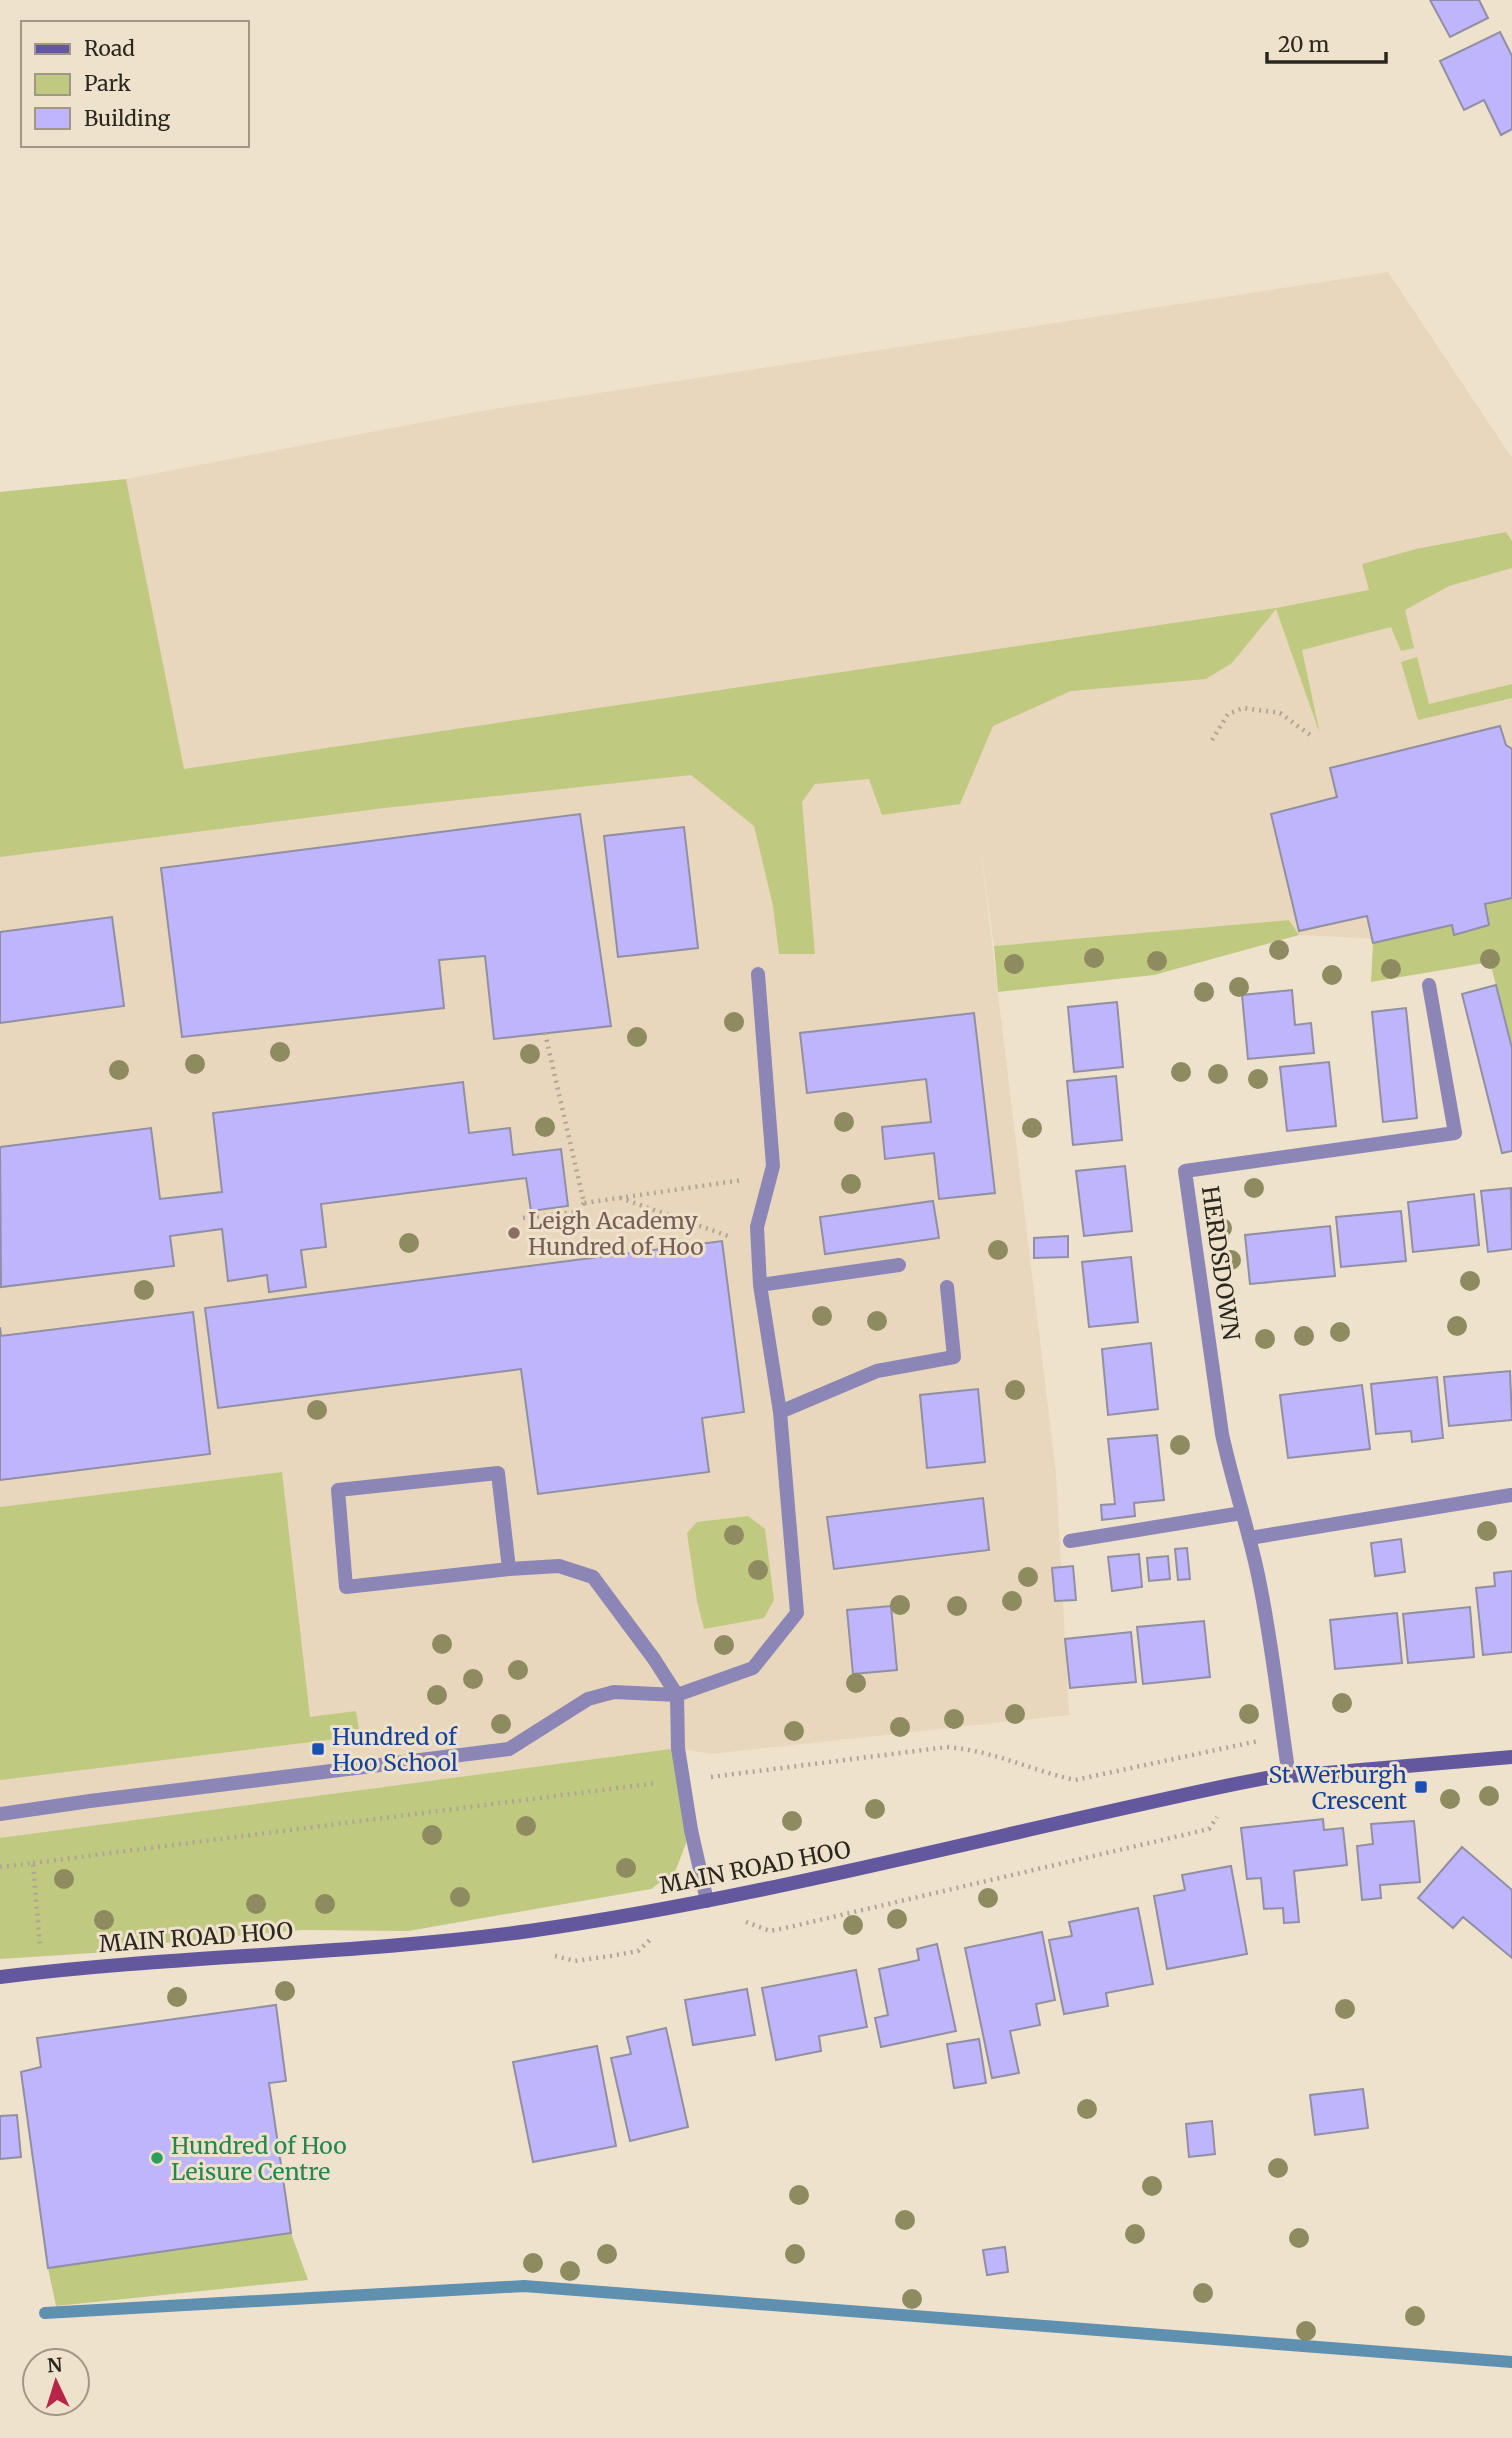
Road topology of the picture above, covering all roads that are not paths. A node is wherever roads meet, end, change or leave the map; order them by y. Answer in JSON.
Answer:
{"nodes":[{"id":1,"x":758,"y":974,"type":"dead end"},
{"id":2,"x":1429,"y":985,"type":"dead end"},
{"id":3,"x":899,"y":1265,"type":"dead end"},
{"id":4,"x":760,"y":1284,"type":"junction"},
{"id":5,"x":947,"y":1287,"type":"dead end"},
{"id":6,"x":780,"y":1412,"type":"junction"},
{"id":7,"x":1511,"y":1494,"type":"edge"},
{"id":8,"x":1242,"y":1513,"type":"junction"},
{"id":9,"x":1250,"y":1538,"type":"junction"},
{"id":10,"x":1070,"y":1541,"type":"dead end"},
{"id":11,"x":509,"y":1569,"type":"junction"},
{"id":12,"x":677,"y":1695,"type":"junction"},
{"id":13,"x":1512,"y":1757,"type":"edge"},
{"id":14,"x":1289,"y":1776,"type":"junction"},
{"id":15,"x":0,"y":1814,"type":"edge"},
{"id":16,"x":706,"y":1901,"type":"junction"},
{"id":17,"x":0,"y":1977,"type":"edge"}],
"edges":[{"from":1,"to":4,"type":"street"},
{"from":2,"to":8,"type":"street","name":"HERDSDOWN"},
{"from":3,"to":4,"type":"street"},
{"from":4,"to":6,"type":"street"},
{"from":5,"to":6,"type":"street"},
{"from":6,"to":12,"type":"street"},
{"from":7,"to":9,"type":"street"},
{"from":8,"to":9,"type":"street","name":"HERDSDOWN"},
{"from":8,"to":10,"type":"street"},
{"from":9,"to":14,"type":"street","name":"HERDSDOWN"},
{"from":11,"to":11,"type":"street"},
{"from":11,"to":12,"type":"street"},
{"from":12,"to":15,"type":"street"},
{"from":12,"to":16,"type":"street"},
{"from":13,"to":14,"type":"street","name":"MAIN ROAD HOO"},
{"from":14,"to":16,"type":"street","name":"MAIN ROAD HOO"},
{"from":16,"to":17,"type":"street","name":"MAIN ROAD HOO"}]}
